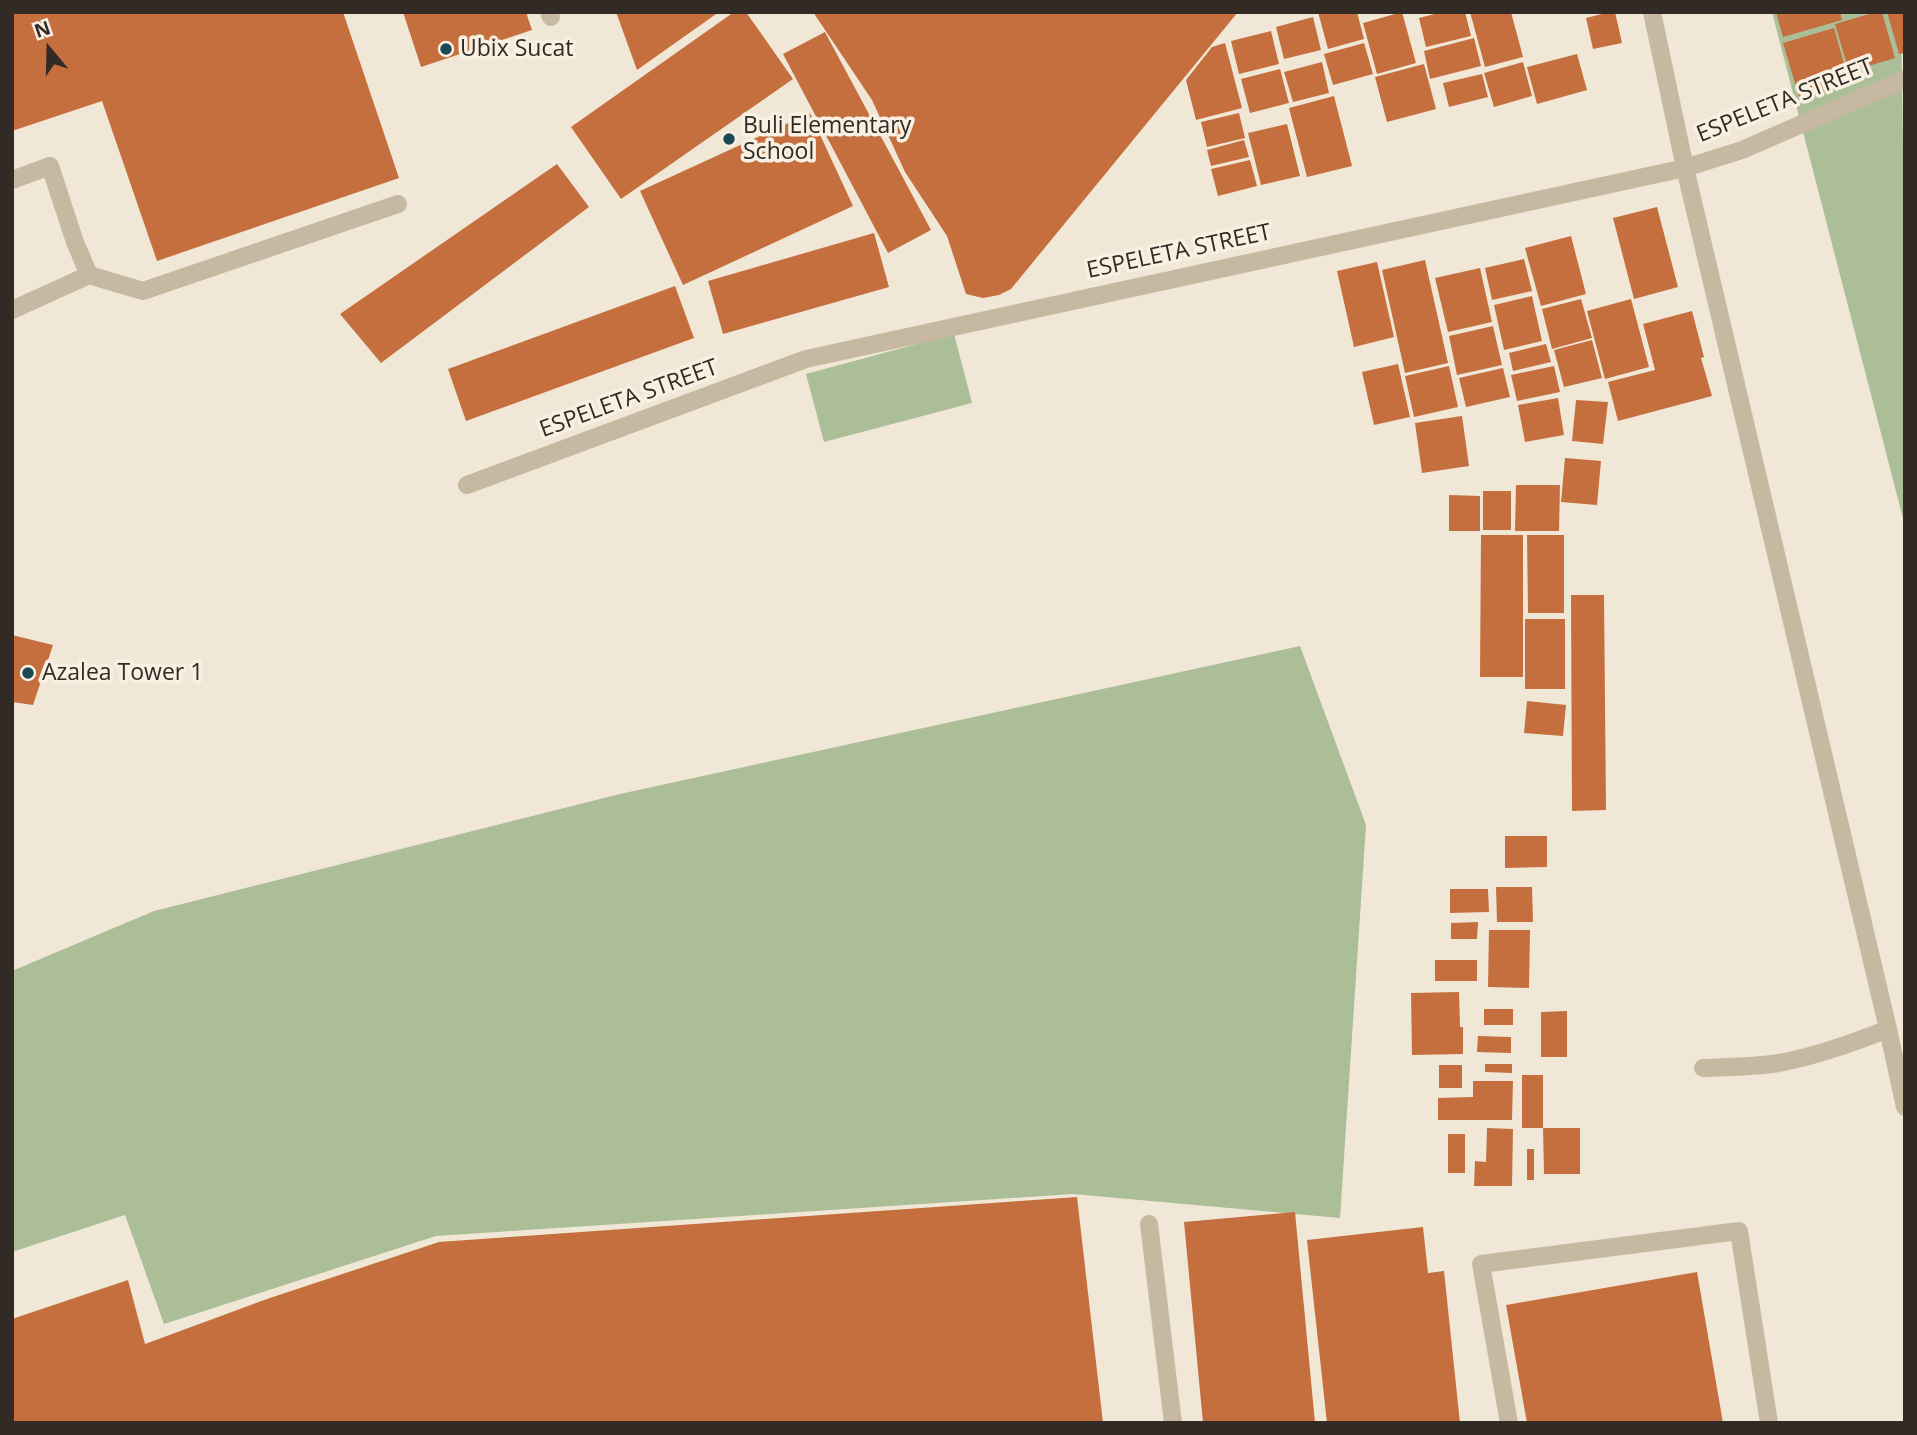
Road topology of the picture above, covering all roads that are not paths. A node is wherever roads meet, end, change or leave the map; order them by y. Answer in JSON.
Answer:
{"nodes":[{"id":1,"x":1652,"y":12,"type":"edge"},
{"id":2,"x":1905,"y":79,"type":"edge"},
{"id":3,"x":1685,"y":168,"type":"junction"},
{"id":4,"x":12,"y":180,"type":"edge"},
{"id":5,"x":398,"y":204,"type":"dead end"},
{"id":6,"x":89,"y":275,"type":"junction"},
{"id":7,"x":12,"y":310,"type":"edge"},
{"id":8,"x":467,"y":485,"type":"dead end"},
{"id":9,"x":1888,"y":1029,"type":"junction"},
{"id":10,"x":1703,"y":1068,"type":"dead end"},
{"id":11,"x":1905,"y":1107,"type":"edge"},
{"id":12,"x":1149,"y":1224,"type":"dead end"},
{"id":13,"x":1173,"y":1423,"type":"edge"},
{"id":14,"x":1509,"y":1423,"type":"edge"},
{"id":15,"x":1769,"y":1423,"type":"edge"}],
"edges":[{"from":1,"to":3,"type":"street"},
{"from":2,"to":3,"type":"street","name":"ESPELETA STREET"},
{"from":3,"to":8,"type":"street","name":"ESPELETA STREET"},
{"from":3,"to":9,"type":"street"},
{"from":4,"to":6,"type":"street"},
{"from":5,"to":6,"type":"street"},
{"from":6,"to":7,"type":"street"},
{"from":9,"to":10,"type":"street"},
{"from":9,"to":11,"type":"street"},
{"from":12,"to":13,"type":"street"},
{"from":14,"to":15,"type":"street"}]}
